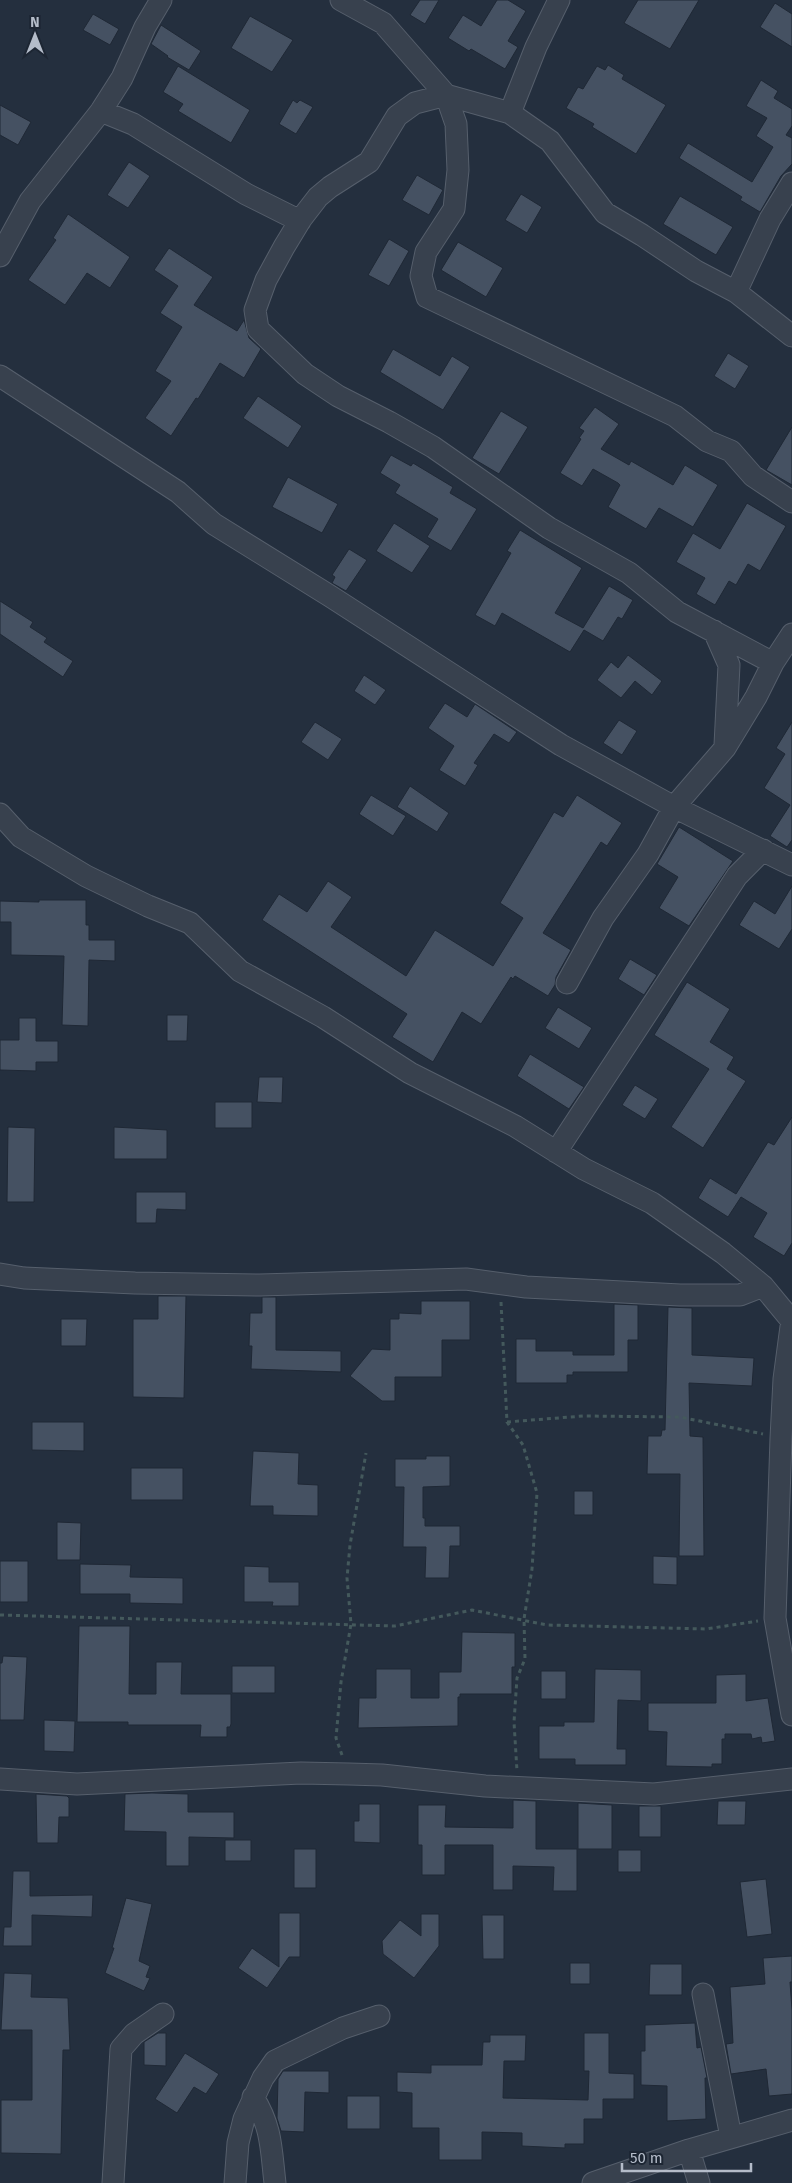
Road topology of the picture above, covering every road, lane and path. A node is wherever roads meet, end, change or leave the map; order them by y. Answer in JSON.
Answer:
{"nodes":[{"id":1,"x":161,"y":0,"type":"edge"},
{"id":2,"x":341,"y":0,"type":"edge"},
{"id":3,"x":559,"y":0,"type":"edge"},
{"id":4,"x":446,"y":95,"type":"junction"},
{"id":5,"x":101,"y":112,"type":"junction"},
{"id":6,"x":510,"y":114,"type":"junction"},
{"id":7,"x":792,"y":183,"type":"edge"},
{"id":8,"x":300,"y":221,"type":"junction"},
{"id":9,"x":0,"y":256,"type":"edge"},
{"id":10,"x":736,"y":292,"type":"junction"},
{"id":11,"x":792,"y":336,"type":"edge"},
{"id":12,"x":0,"y":376,"type":"edge"},
{"id":13,"x":792,"y":502,"type":"edge"},
{"id":14,"x":714,"y":631,"type":"junction"},
{"id":15,"x":792,"y":634,"type":"edge"},
{"id":16,"x":772,"y":663,"type":"junction"},
{"id":17,"x":725,"y":748,"type":"junction"},
{"id":18,"x":674,"y":807,"type":"junction"},
{"id":19,"x":0,"y":814,"type":"edge"},
{"id":20,"x":763,"y":850,"type":"junction"},
{"id":21,"x":792,"y":865,"type":"edge"},
{"id":22,"x":567,"y":983,"type":"dead end"},
{"id":23,"x":556,"y":1152,"type":"junction"},
{"id":24,"x":0,"y":1274,"type":"edge"},
{"id":25,"x":501,"y":1284,"type":"junction"},
{"id":26,"x":764,"y":1286,"type":"junction"},
{"id":27,"x":791,"y":1319,"type":"edge"},
{"id":28,"x":507,"y":1422,"type":"junction"},
{"id":29,"x":786,"y":1443,"type":"edge"},
{"id":30,"x":366,"y":1453,"type":"dead end"},
{"id":31,"x":0,"y":1615,"type":"edge"},
{"id":32,"x":775,"y":1618,"type":"junction"},
{"id":33,"x":524,"y":1619,"type":"junction"},
{"id":34,"x":351,"y":1624,"type":"junction"},
{"id":35,"x":792,"y":1715,"type":"edge"},
{"id":36,"x":349,"y":1774,"type":"junction"},
{"id":37,"x":0,"y":1778,"type":"edge"},
{"id":38,"x":792,"y":1779,"type":"edge"},
{"id":39,"x":518,"y":1788,"type":"junction"},
{"id":40,"x":703,"y":1994,"type":"dead end"},
{"id":41,"x":163,"y":2014,"type":"dead end"},
{"id":42,"x":379,"y":2016,"type":"dead end"},
{"id":43,"x":254,"y":2097,"type":"junction"},
{"id":44,"x":792,"y":2120,"type":"edge"},
{"id":45,"x":730,"y":2137,"type":"junction"},
{"id":46,"x":688,"y":2150,"type":"junction"},
{"id":47,"x":113,"y":2183,"type":"edge"},
{"id":48,"x":235,"y":2183,"type":"edge"},
{"id":49,"x":275,"y":2183,"type":"edge"},
{"id":50,"x":593,"y":2183,"type":"edge"},
{"id":51,"x":699,"y":2183,"type":"edge"}],
"edges":[{"from":1,"to":5,"type":"street"},
{"from":2,"to":4,"type":"street"},
{"from":3,"to":6,"type":"street"},
{"from":4,"to":6,"type":"street"},
{"from":4,"to":8,"type":"street"},
{"from":4,"to":13,"type":"street"},
{"from":5,"to":8,"type":"street"},
{"from":5,"to":9,"type":"street"},
{"from":6,"to":10,"type":"street"},
{"from":7,"to":10,"type":"street"},
{"from":8,"to":14,"type":"street"},
{"from":10,"to":11,"type":"street"},
{"from":12,"to":18,"type":"street"},
{"from":14,"to":16,"type":"street"},
{"from":14,"to":17,"type":"street"},
{"from":15,"to":16,"type":"street"},
{"from":16,"to":17,"type":"street"},
{"from":17,"to":18,"type":"street"},
{"from":18,"to":20,"type":"street"},
{"from":18,"to":22,"type":"street"},
{"from":19,"to":23,"type":"street"},
{"from":20,"to":21,"type":"street"},
{"from":20,"to":23,"type":"street"},
{"from":23,"to":26,"type":"street"},
{"from":24,"to":25,"type":"street"},
{"from":25,"to":26,"type":"street"},
{"from":25,"to":28,"type":"path"},
{"from":26,"to":27,"type":"street"},
{"from":27,"to":29,"type":"street"},
{"from":28,"to":29,"type":"path"},
{"from":28,"to":33,"type":"path"},
{"from":29,"to":32,"type":"street"},
{"from":30,"to":34,"type":"path"},
{"from":31,"to":34,"type":"path"},
{"from":32,"to":33,"type":"path"},
{"from":32,"to":35,"type":"street"},
{"from":33,"to":34,"type":"path"},
{"from":33,"to":39,"type":"path"},
{"from":34,"to":36,"type":"path"},
{"from":36,"to":37,"type":"street"},
{"from":36,"to":39,"type":"street"},
{"from":38,"to":39,"type":"street"},
{"from":40,"to":45,"type":"street"},
{"from":41,"to":47,"type":"street"},
{"from":42,"to":43,"type":"street"},
{"from":43,"to":48,"type":"street"},
{"from":43,"to":49,"type":"street"},
{"from":44,"to":45,"type":"street"},
{"from":45,"to":46,"type":"street"},
{"from":46,"to":50,"type":"street"},
{"from":46,"to":51,"type":"street"}]}
